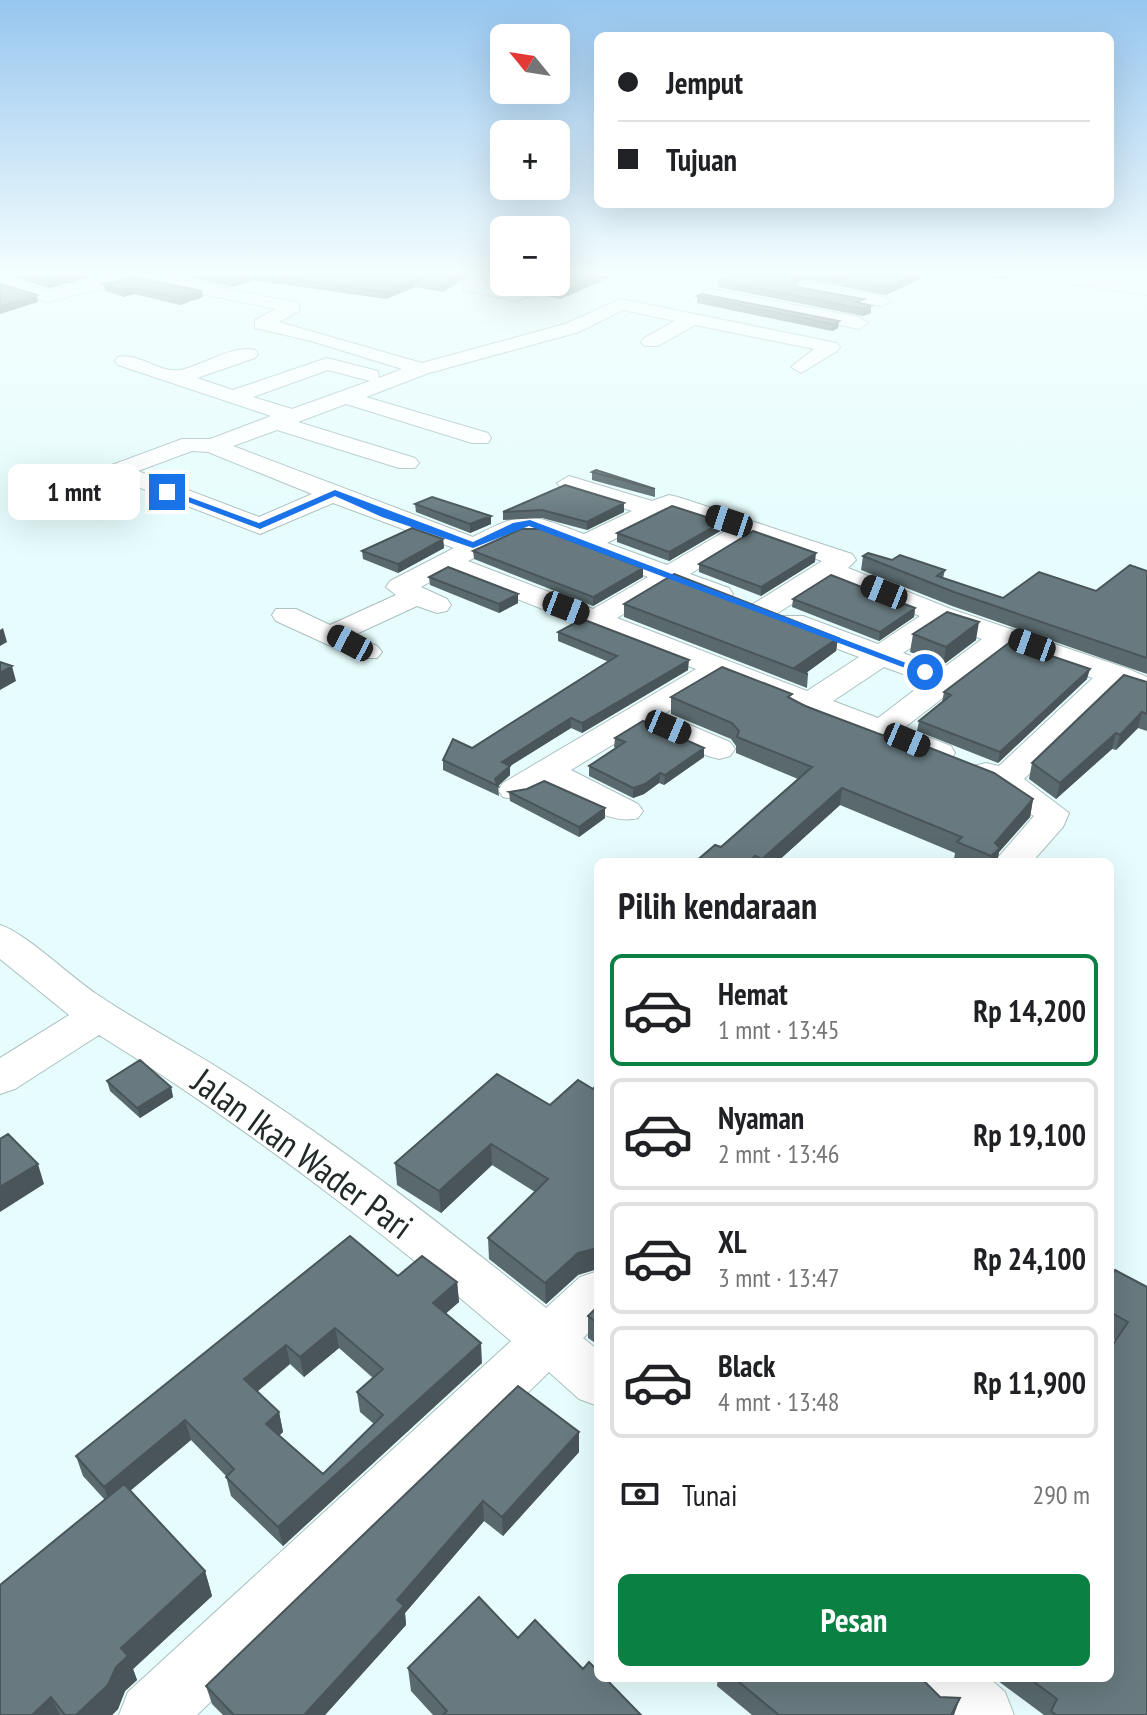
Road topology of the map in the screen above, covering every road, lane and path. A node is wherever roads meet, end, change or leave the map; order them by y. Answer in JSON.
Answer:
{"nodes":[{"id":1,"x":242,"y":356,"type":"edge"},
{"id":2,"x":380,"y":356,"type":"edge"},
{"id":3,"x":473,"y":356,"type":"edge"},
{"id":4,"x":817,"y":356,"type":"edge"},
{"id":5,"x":125,"y":361,"type":"dead end"},
{"id":6,"x":801,"y":367,"type":"dead end"},
{"id":7,"x":422,"y":369,"type":"junction"},
{"id":8,"x":177,"y":378,"type":"junction"},
{"id":9,"x":388,"y":381,"type":"junction"},
{"id":10,"x":342,"y":396,"type":"junction"},
{"id":11,"x":232,"y":397,"type":"junction"},
{"id":12,"x":283,"y":419,"type":"junction"},
{"id":13,"x":480,"y":438,"type":"dead end"},
{"id":14,"x":212,"y":446,"type":"junction"},
{"id":15,"x":407,"y":463,"type":"dead end"},
{"id":16,"x":117,"y":471,"type":"junction"},
{"id":17,"x":569,"y":483,"type":"edge"},
{"id":18,"x":71,"y":488,"type":"dead end"},
{"id":19,"x":335,"y":493,"type":"junction"},
{"id":20,"x":652,"y":509,"type":"junction"},
{"id":21,"x":750,"y":527,"type":"junction"},
{"id":22,"x":587,"y":543,"type":"junction"},
{"id":23,"x":473,"y":546,"type":"junction"},
{"id":24,"x":447,"y":562,"type":"junction"},
{"id":25,"x":826,"y":569,"type":"junction"},
{"id":26,"x":667,"y":574,"type":"junction"},
{"id":27,"x":763,"y":610,"type":"junction"},
{"id":28,"x":286,"y":615,"type":"dead end"},
{"id":29,"x":941,"y":615,"type":"junction"},
{"id":30,"x":596,"y":619,"type":"junction"},
{"id":31,"x":333,"y":634,"type":"junction"},
{"id":32,"x":1005,"y":635,"type":"junction"},
{"id":33,"x":367,"y":652,"type":"dead end"},
{"id":34,"x":880,"y":656,"type":"junction"},
{"id":35,"x":717,"y":669,"type":"junction"},
{"id":36,"x":1115,"y":674,"type":"junction"},
{"id":37,"x":947,"y":680,"type":"junction"},
{"id":38,"x":1147,"y":687,"type":"edge"},
{"id":39,"x":810,"y":703,"type":"junction"},
{"id":40,"x":642,"y":716,"type":"junction"},
{"id":41,"x":882,"y":730,"type":"junction"},
{"id":42,"x":719,"y":749,"type":"dead end"},
{"id":43,"x":548,"y":772,"type":"junction"},
{"id":44,"x":1004,"y":780,"type":"junction"},
{"id":45,"x":515,"y":790,"type":"edge"},
{"id":46,"x":626,"y":811,"type":"dead end"},
{"id":47,"x":1016,"y":858,"type":"edge"},
{"id":48,"x":0,"y":937,"type":"edge"},
{"id":49,"x":102,"y":1014,"type":"junction"},
{"id":50,"x":0,"y":1078,"type":"edge"},
{"id":51,"x":594,"y":1296,"type":"edge"},
{"id":52,"x":549,"y":1341,"type":"junction"},
{"id":53,"x":594,"y":1379,"type":"edge"},
{"id":54,"x":947,"y":1682,"type":"edge"},
{"id":55,"x":151,"y":1715,"type":"edge"},
{"id":56,"x":982,"y":1715,"type":"edge"}],
"edges":[{"from":1,"to":8,"type":"street"},
{"from":2,"to":7,"type":"street"},
{"from":3,"to":7,"type":"street"},
{"from":4,"to":6,"type":"street"},
{"from":5,"to":8,"type":"street"},
{"from":7,"to":9,"type":"street"},
{"from":8,"to":11,"type":"street"},
{"from":9,"to":10,"type":"street"},
{"from":9,"to":11,"type":"street"},
{"from":10,"to":12,"type":"street"},
{"from":10,"to":13,"type":"street"},
{"from":11,"to":12,"type":"street"},
{"from":12,"to":14,"type":"street"},
{"from":12,"to":15,"type":"street"},
{"from":14,"to":16,"type":"street"},
{"from":14,"to":19,"type":"street"},
{"from":16,"to":18,"type":"street"},
{"from":16,"to":19,"type":"street"},
{"from":17,"to":20,"type":"street"},
{"from":19,"to":23,"type":"street"},
{"from":20,"to":21,"type":"street"},
{"from":20,"to":22,"type":"street"},
{"from":21,"to":25,"type":"street"},
{"from":21,"to":26,"type":"street"},
{"from":22,"to":23,"type":"street"},
{"from":22,"to":26,"type":"street"},
{"from":23,"to":24,"type":"street"},
{"from":24,"to":30,"type":"street"},
{"from":24,"to":31,"type":"street"},
{"from":25,"to":27,"type":"street"},
{"from":25,"to":29,"type":"street"},
{"from":26,"to":27,"type":"street"},
{"from":26,"to":30,"type":"street"},
{"from":27,"to":34,"type":"street"},
{"from":28,"to":31,"type":"street"},
{"from":29,"to":32,"type":"street"},
{"from":29,"to":34,"type":"street"},
{"from":30,"to":35,"type":"street"},
{"from":31,"to":33,"type":"street"},
{"from":32,"to":36,"type":"street"},
{"from":32,"to":37,"type":"street"},
{"from":34,"to":37,"type":"street"},
{"from":34,"to":39,"type":"street"},
{"from":35,"to":39,"type":"street"},
{"from":35,"to":40,"type":"street"},
{"from":36,"to":38,"type":"street"},
{"from":36,"to":44,"type":"street"},
{"from":37,"to":41,"type":"street"},
{"from":39,"to":41,"type":"street"},
{"from":40,"to":42,"type":"street"},
{"from":40,"to":43,"type":"street"},
{"from":41,"to":44,"type":"street"},
{"from":43,"to":45,"type":"street"},
{"from":43,"to":46,"type":"street"},
{"from":44,"to":47,"type":"street"},
{"from":48,"to":49,"type":"street","name":"Jalan Ikan Wader Pari"},
{"from":49,"to":50,"type":"street"},
{"from":49,"to":52,"type":"street","name":"Jalan Ikan Wader Pari"},
{"from":51,"to":52,"type":"street"},
{"from":52,"to":53,"type":"street","name":"Jalan Ikan Wader Pari"},
{"from":52,"to":55,"type":"street"},
{"from":54,"to":56,"type":"street"}]}
